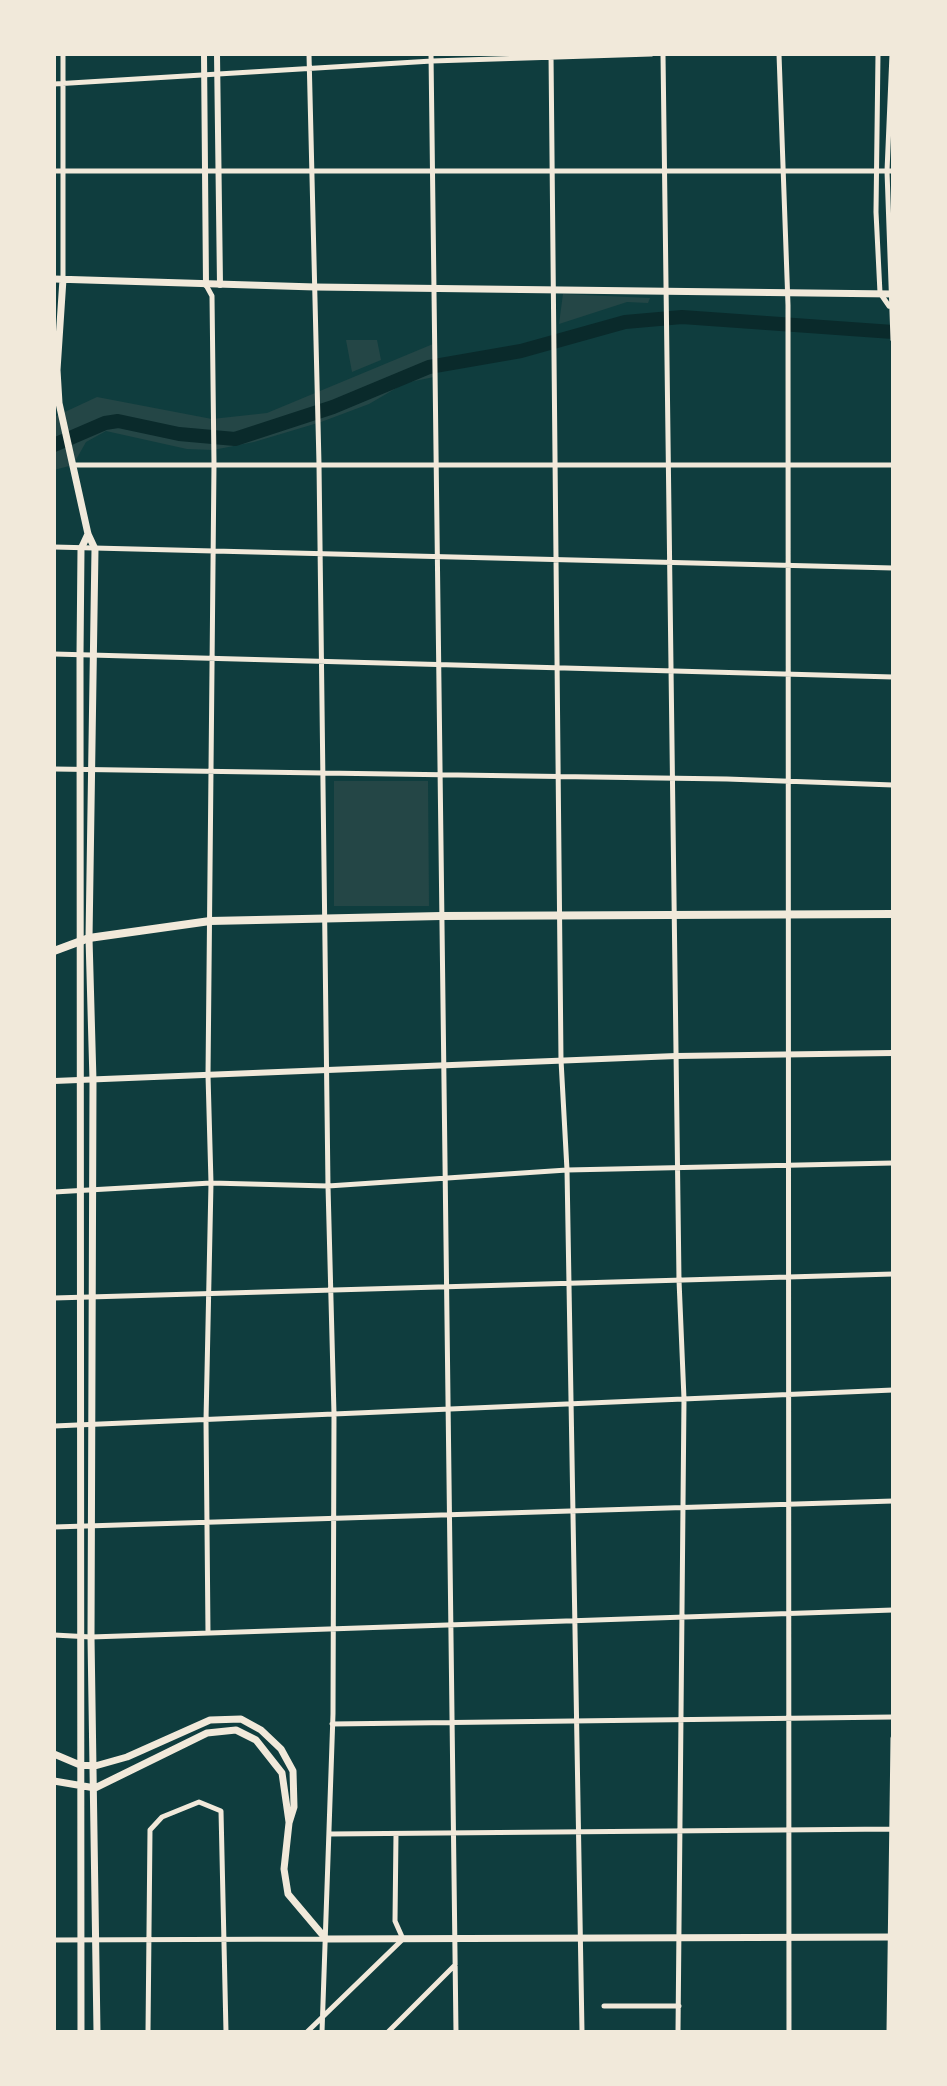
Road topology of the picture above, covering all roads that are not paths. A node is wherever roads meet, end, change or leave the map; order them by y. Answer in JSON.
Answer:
{"nodes":[{"id":1,"x":63,"y":54,"type":"edge"},
{"id":2,"x":204,"y":54,"type":"edge"},
{"id":3,"x":217,"y":54,"type":"edge"},
{"id":4,"x":309,"y":54,"type":"edge"},
{"id":5,"x":651,"y":54,"type":"edge"},
{"id":6,"x":663,"y":54,"type":"edge"},
{"id":7,"x":779,"y":54,"type":"edge"},
{"id":8,"x":878,"y":54,"type":"edge"},
{"id":9,"x":892,"y":54,"type":"edge"},
{"id":10,"x":551,"y":55,"type":"edge"},
{"id":11,"x":431,"y":57,"type":"edge"},
{"id":12,"x":309,"y":67,"type":"junction"},
{"id":13,"x":204,"y":75,"type":"junction"},
{"id":14,"x":216,"y":75,"type":"junction"},
{"id":15,"x":54,"y":84,"type":"edge"},
{"id":16,"x":63,"y":84,"type":"junction"},
{"id":17,"x":433,"y":169,"type":"junction"},
{"id":18,"x":554,"y":170,"type":"junction"},
{"id":19,"x":876,"y":170,"type":"junction"},
{"id":20,"x":54,"y":171,"type":"edge"},
{"id":21,"x":64,"y":171,"type":"junction"},
{"id":22,"x":311,"y":171,"type":"junction"},
{"id":23,"x":783,"y":171,"type":"junction"},
{"id":24,"x":890,"y":171,"type":"edge"},
{"id":25,"x":204,"y":172,"type":"junction"},
{"id":26,"x":221,"y":172,"type":"junction"},
{"id":27,"x":664,"y":173,"type":"junction"},
{"id":28,"x":58,"y":279,"type":"edge"},
{"id":29,"x":206,"y":285,"type":"junction"},
{"id":30,"x":220,"y":285,"type":"junction"},
{"id":31,"x":315,"y":287,"type":"junction"},
{"id":32,"x":433,"y":287,"type":"junction"},
{"id":33,"x":554,"y":287,"type":"junction"},
{"id":34,"x":664,"y":289,"type":"junction"},
{"id":35,"x":787,"y":292,"type":"junction"},
{"id":36,"x":880,"y":293,"type":"junction"},
{"id":37,"x":893,"y":294,"type":"edge"},
{"id":38,"x":212,"y":296,"type":"junction"},
{"id":39,"x":890,"y":309,"type":"junction"},
{"id":40,"x":893,"y":338,"type":"edge"},
{"id":41,"x":214,"y":464,"type":"junction"},
{"id":42,"x":319,"y":464,"type":"junction"},
{"id":43,"x":787,"y":464,"type":"junction"},
{"id":44,"x":73,"y":465,"type":"junction"},
{"id":45,"x":435,"y":465,"type":"junction"},
{"id":46,"x":669,"y":465,"type":"junction"},
{"id":47,"x":893,"y":465,"type":"edge"},
{"id":48,"x":553,"y":467,"type":"junction"},
{"id":49,"x":88,"y":534,"type":"junction"},
{"id":50,"x":54,"y":547,"type":"edge"},
{"id":51,"x":81,"y":549,"type":"junction"},
{"id":52,"x":95,"y":549,"type":"junction"},
{"id":53,"x":213,"y":550,"type":"junction"},
{"id":54,"x":321,"y":552,"type":"junction"},
{"id":55,"x":436,"y":555,"type":"junction"},
{"id":56,"x":553,"y":558,"type":"junction"},
{"id":57,"x":670,"y":561,"type":"junction"},
{"id":58,"x":786,"y":564,"type":"junction"},
{"id":59,"x":893,"y":568,"type":"edge"},
{"id":60,"x":54,"y":654,"type":"edge"},
{"id":61,"x":80,"y":655,"type":"junction"},
{"id":62,"x":91,"y":655,"type":"junction"},
{"id":63,"x":214,"y":658,"type":"junction"},
{"id":64,"x":322,"y":661,"type":"junction"},
{"id":65,"x":438,"y":663,"type":"junction"},
{"id":66,"x":556,"y":667,"type":"junction"},
{"id":67,"x":672,"y":670,"type":"junction"},
{"id":68,"x":787,"y":673,"type":"junction"},
{"id":69,"x":893,"y":677,"type":"edge"},
{"id":70,"x":91,"y":768,"type":"junction"},
{"id":71,"x":54,"y":769,"type":"edge"},
{"id":72,"x":81,"y":769,"type":"junction"},
{"id":73,"x":213,"y":770,"type":"junction"},
{"id":74,"x":323,"y":774,"type":"junction"},
{"id":75,"x":440,"y":775,"type":"junction"},
{"id":76,"x":557,"y":777,"type":"junction"},
{"id":77,"x":674,"y":778,"type":"junction"},
{"id":78,"x":787,"y":781,"type":"junction"},
{"id":79,"x":893,"y":785,"type":"edge"},
{"id":80,"x":85,"y":891,"type":"junction"},
{"id":81,"x":789,"y":914,"type":"junction"},
{"id":82,"x":893,"y":914,"type":"edge"},
{"id":83,"x":559,"y":915,"type":"junction"},
{"id":84,"x":677,"y":915,"type":"junction"},
{"id":85,"x":441,"y":916,"type":"junction"},
{"id":86,"x":325,"y":918,"type":"junction"},
{"id":87,"x":210,"y":921,"type":"junction"},
{"id":88,"x":85,"y":940,"type":"junction"},
{"id":89,"x":54,"y":951,"type":"edge"},
{"id":90,"x":82,"y":1011,"type":"junction"},
{"id":91,"x":91,"y":1011,"type":"junction"},
{"id":92,"x":893,"y":1053,"type":"edge"},
{"id":93,"x":676,"y":1056,"type":"junction"},
{"id":94,"x":786,"y":1056,"type":"junction"},
{"id":95,"x":561,"y":1060,"type":"junction"},
{"id":96,"x":443,"y":1065,"type":"junction"},
{"id":97,"x":327,"y":1072,"type":"junction"},
{"id":98,"x":208,"y":1075,"type":"junction"},
{"id":99,"x":54,"y":1081,"type":"edge"},
{"id":100,"x":82,"y":1081,"type":"junction"},
{"id":101,"x":93,"y":1081,"type":"junction"},
{"id":102,"x":893,"y":1163,"type":"edge"},
{"id":103,"x":787,"y":1168,"type":"junction"},
{"id":104,"x":677,"y":1169,"type":"junction"},
{"id":105,"x":567,"y":1170,"type":"junction"},
{"id":106,"x":446,"y":1175,"type":"junction"},
{"id":107,"x":211,"y":1183,"type":"junction"},
{"id":108,"x":328,"y":1186,"type":"junction"},
{"id":109,"x":54,"y":1192,"type":"edge"},
{"id":110,"x":82,"y":1192,"type":"junction"},
{"id":111,"x":92,"y":1192,"type":"junction"},
{"id":112,"x":893,"y":1274,"type":"edge"},
{"id":113,"x":787,"y":1277,"type":"junction"},
{"id":114,"x":679,"y":1280,"type":"junction"},
{"id":115,"x":569,"y":1283,"type":"junction"},
{"id":116,"x":447,"y":1287,"type":"junction"},
{"id":117,"x":331,"y":1290,"type":"junction"},
{"id":118,"x":208,"y":1294,"type":"junction"},
{"id":119,"x":91,"y":1297,"type":"junction"},
{"id":120,"x":54,"y":1298,"type":"edge"},
{"id":121,"x":80,"y":1298,"type":"junction"},
{"id":122,"x":893,"y":1390,"type":"edge"},
{"id":123,"x":787,"y":1395,"type":"junction"},
{"id":124,"x":684,"y":1399,"type":"junction"},
{"id":125,"x":571,"y":1404,"type":"junction"},
{"id":126,"x":447,"y":1409,"type":"junction"},
{"id":127,"x":334,"y":1414,"type":"junction"},
{"id":128,"x":206,"y":1420,"type":"junction"},
{"id":129,"x":83,"y":1425,"type":"junction"},
{"id":130,"x":92,"y":1425,"type":"junction"},
{"id":131,"x":54,"y":1426,"type":"edge"},
{"id":132,"x":893,"y":1501,"type":"edge"},
{"id":133,"x":790,"y":1504,"type":"junction"},
{"id":134,"x":684,"y":1507,"type":"junction"},
{"id":135,"x":573,"y":1511,"type":"junction"},
{"id":136,"x":449,"y":1515,"type":"junction"},
{"id":137,"x":332,"y":1518,"type":"junction"},
{"id":138,"x":207,"y":1522,"type":"junction"},
{"id":139,"x":87,"y":1526,"type":"junction"},
{"id":140,"x":54,"y":1527,"type":"edge"},
{"id":141,"x":893,"y":1610,"type":"edge"},
{"id":142,"x":790,"y":1614,"type":"junction"},
{"id":143,"x":683,"y":1617,"type":"junction"},
{"id":144,"x":575,"y":1621,"type":"junction"},
{"id":145,"x":450,"y":1625,"type":"junction"},
{"id":146,"x":334,"y":1629,"type":"junction"},
{"id":147,"x":208,"y":1633,"type":"junction"},
{"id":148,"x":54,"y":1635,"type":"edge"},
{"id":149,"x":91,"y":1637,"type":"junction"},
{"id":150,"x":81,"y":1638,"type":"junction"},
{"id":151,"x":893,"y":1717,"type":"edge"},
{"id":152,"x":788,"y":1719,"type":"junction"},
{"id":153,"x":682,"y":1721,"type":"junction"},
{"id":154,"x":577,"y":1722,"type":"junction"},
{"id":155,"x":332,"y":1724,"type":"junction"},
{"id":156,"x":452,"y":1724,"type":"junction"},
{"id":157,"x":893,"y":1738,"type":"edge"},
{"id":158,"x":54,"y":1754,"type":"edge"},
{"id":159,"x":80,"y":1765,"type":"junction"},
{"id":160,"x":95,"y":1766,"type":"junction"},
{"id":161,"x":54,"y":1781,"type":"edge"},
{"id":162,"x":80,"y":1787,"type":"junction"},
{"id":163,"x":95,"y":1788,"type":"junction"},
{"id":164,"x":289,"y":1823,"type":"junction"},
{"id":165,"x":681,"y":1829,"type":"junction"},
{"id":166,"x":788,"y":1829,"type":"junction"},
{"id":167,"x":892,"y":1829,"type":"edge"},
{"id":168,"x":579,"y":1831,"type":"junction"},
{"id":169,"x":330,"y":1834,"type":"junction"},
{"id":170,"x":396,"y":1834,"type":"junction"},
{"id":171,"x":453,"y":1834,"type":"junction"},
{"id":172,"x":892,"y":1937,"type":"edge"},
{"id":173,"x":580,"y":1938,"type":"junction"},
{"id":174,"x":679,"y":1938,"type":"junction"},
{"id":175,"x":789,"y":1938,"type":"junction"},
{"id":176,"x":326,"y":1939,"type":"junction"},
{"id":177,"x":403,"y":1939,"type":"junction"},
{"id":178,"x":455,"y":1939,"type":"junction"},
{"id":179,"x":54,"y":1940,"type":"edge"},
{"id":180,"x":81,"y":1940,"type":"junction"},
{"id":181,"x":95,"y":1940,"type":"junction"},
{"id":182,"x":148,"y":1940,"type":"junction"},
{"id":183,"x":222,"y":1940,"type":"junction"},
{"id":184,"x":456,"y":1965,"type":"junction"},
{"id":185,"x":604,"y":2006,"type":"dead end"},
{"id":186,"x":679,"y":2006,"type":"junction"},
{"id":187,"x":323,"y":2014,"type":"junction"},
{"id":188,"x":81,"y":2032,"type":"edge"},
{"id":189,"x":97,"y":2032,"type":"edge"},
{"id":190,"x":148,"y":2032,"type":"edge"},
{"id":191,"x":226,"y":2032,"type":"edge"},
{"id":192,"x":307,"y":2032,"type":"edge"},
{"id":193,"x":322,"y":2032,"type":"edge"},
{"id":194,"x":388,"y":2032,"type":"edge"},
{"id":195,"x":456,"y":2032,"type":"edge"},
{"id":196,"x":582,"y":2032,"type":"edge"},
{"id":197,"x":678,"y":2032,"type":"edge"},
{"id":198,"x":789,"y":2032,"type":"edge"},
{"id":199,"x":889,"y":2032,"type":"edge"}],
"edges":[{"from":1,"to":16,"type":"street"},
{"from":2,"to":13,"type":"street"},
{"from":3,"to":14,"type":"street"},
{"from":4,"to":12,"type":"street"},
{"from":5,"to":10,"type":"street"},
{"from":6,"to":27,"type":"street"},
{"from":7,"to":23,"type":"street"},
{"from":8,"to":19,"type":"street"},
{"from":9,"to":24,"type":"street"},
{"from":10,"to":11,"type":"street"},
{"from":10,"to":18,"type":"street"},
{"from":11,"to":12,"type":"street"},
{"from":11,"to":17,"type":"street"},
{"from":12,"to":14,"type":"street"},
{"from":12,"to":22,"type":"street"},
{"from":13,"to":14,"type":"street"},
{"from":13,"to":16,"type":"street"},
{"from":13,"to":25,"type":"street"},
{"from":14,"to":26,"type":"street"},
{"from":15,"to":16,"type":"street"},
{"from":16,"to":21,"type":"street"},
{"from":17,"to":18,"type":"street"},
{"from":17,"to":22,"type":"street"},
{"from":17,"to":32,"type":"street"},
{"from":18,"to":27,"type":"street"},
{"from":18,"to":33,"type":"street"},
{"from":19,"to":23,"type":"street"},
{"from":19,"to":24,"type":"street"},
{"from":19,"to":36,"type":"street"},
{"from":20,"to":21,"type":"street"},
{"from":21,"to":25,"type":"street"},
{"from":21,"to":28,"type":"street"},
{"from":22,"to":26,"type":"street"},
{"from":22,"to":31,"type":"street"},
{"from":23,"to":27,"type":"street"},
{"from":23,"to":35,"type":"street"},
{"from":24,"to":37,"type":"street"},
{"from":25,"to":26,"type":"street"},
{"from":25,"to":29,"type":"street"},
{"from":26,"to":30,"type":"street"},
{"from":27,"to":34,"type":"street"},
{"from":28,"to":29,"type":"main road"},
{"from":28,"to":44,"type":"main road"},
{"from":29,"to":30,"type":"main road"},
{"from":29,"to":38,"type":"street"},
{"from":30,"to":31,"type":"main road"},
{"from":30,"to":38,"type":"street"},
{"from":31,"to":32,"type":"main road"},
{"from":31,"to":42,"type":"street"},
{"from":32,"to":33,"type":"main road"},
{"from":32,"to":45,"type":"street"},
{"from":33,"to":34,"type":"main road"},
{"from":33,"to":48,"type":"street"},
{"from":34,"to":35,"type":"main road"},
{"from":34,"to":46,"type":"street"},
{"from":35,"to":36,"type":"main road"},
{"from":35,"to":43,"type":"street"},
{"from":36,"to":37,"type":"main road"},
{"from":36,"to":39,"type":"street"},
{"from":37,"to":39,"type":"street"},
{"from":38,"to":41,"type":"street"},
{"from":39,"to":40,"type":"street"},
{"from":41,"to":42,"type":"street"},
{"from":41,"to":44,"type":"street"},
{"from":41,"to":53,"type":"street"},
{"from":42,"to":45,"type":"street"},
{"from":42,"to":54,"type":"street"},
{"from":43,"to":46,"type":"street"},
{"from":43,"to":47,"type":"street"},
{"from":43,"to":58,"type":"street"},
{"from":44,"to":49,"type":"main road"},
{"from":45,"to":48,"type":"street"},
{"from":45,"to":55,"type":"street"},
{"from":46,"to":48,"type":"street"},
{"from":46,"to":57,"type":"street"},
{"from":48,"to":56,"type":"street"},
{"from":49,"to":51,"type":"main road"},
{"from":49,"to":52,"type":"main road"},
{"from":50,"to":51,"type":"street"},
{"from":51,"to":52,"type":"street"},
{"from":51,"to":61,"type":"main road"},
{"from":52,"to":53,"type":"street"},
{"from":52,"to":62,"type":"main road"},
{"from":53,"to":54,"type":"street"},
{"from":53,"to":63,"type":"street"},
{"from":54,"to":55,"type":"street"},
{"from":54,"to":64,"type":"street"},
{"from":55,"to":56,"type":"street"},
{"from":55,"to":65,"type":"street"},
{"from":56,"to":57,"type":"street"},
{"from":56,"to":66,"type":"street"},
{"from":57,"to":58,"type":"street"},
{"from":57,"to":67,"type":"street"},
{"from":58,"to":59,"type":"street"},
{"from":58,"to":68,"type":"street"},
{"from":60,"to":61,"type":"street"},
{"from":61,"to":62,"type":"street"},
{"from":61,"to":72,"type":"main road"},
{"from":62,"to":63,"type":"street"},
{"from":62,"to":70,"type":"main road"},
{"from":63,"to":64,"type":"street"},
{"from":63,"to":73,"type":"street"},
{"from":64,"to":65,"type":"street"},
{"from":64,"to":74,"type":"street"},
{"from":65,"to":66,"type":"street"},
{"from":65,"to":75,"type":"street"},
{"from":66,"to":67,"type":"street"},
{"from":66,"to":76,"type":"street"},
{"from":67,"to":68,"type":"street"},
{"from":67,"to":77,"type":"street"},
{"from":68,"to":69,"type":"street"},
{"from":68,"to":78,"type":"street"},
{"from":70,"to":72,"type":"street"},
{"from":70,"to":73,"type":"street"},
{"from":70,"to":80,"type":"main road"},
{"from":71,"to":72,"type":"street"},
{"from":72,"to":80,"type":"main road"},
{"from":73,"to":74,"type":"street"},
{"from":73,"to":87,"type":"street"},
{"from":74,"to":75,"type":"street"},
{"from":74,"to":86,"type":"street"},
{"from":75,"to":76,"type":"street"},
{"from":75,"to":85,"type":"street"},
{"from":76,"to":77,"type":"street"},
{"from":76,"to":83,"type":"street"},
{"from":77,"to":78,"type":"street"},
{"from":77,"to":84,"type":"street"},
{"from":78,"to":79,"type":"street"},
{"from":78,"to":81,"type":"street"},
{"from":80,"to":88,"type":"main road"},
{"from":81,"to":82,"type":"main road"},
{"from":81,"to":84,"type":"main road"},
{"from":81,"to":94,"type":"street"},
{"from":83,"to":84,"type":"main road"},
{"from":83,"to":85,"type":"main road"},
{"from":83,"to":95,"type":"street"},
{"from":84,"to":93,"type":"street"},
{"from":85,"to":86,"type":"main road"},
{"from":85,"to":96,"type":"street"},
{"from":86,"to":87,"type":"main road"},
{"from":86,"to":97,"type":"street"},
{"from":87,"to":88,"type":"main road"},
{"from":87,"to":98,"type":"street"},
{"from":88,"to":89,"type":"main road"},
{"from":88,"to":90,"type":"main road"},
{"from":88,"to":91,"type":"main road"},
{"from":90,"to":91,"type":"main road"},
{"from":90,"to":100,"type":"main road"},
{"from":91,"to":101,"type":"main road"},
{"from":92,"to":94,"type":"street"},
{"from":93,"to":94,"type":"street"},
{"from":93,"to":95,"type":"street"},
{"from":93,"to":104,"type":"street"},
{"from":94,"to":103,"type":"street"},
{"from":95,"to":96,"type":"street"},
{"from":95,"to":105,"type":"street"},
{"from":96,"to":97,"type":"street"},
{"from":96,"to":106,"type":"street"},
{"from":97,"to":98,"type":"street"},
{"from":97,"to":108,"type":"street"},
{"from":98,"to":101,"type":"street"},
{"from":98,"to":107,"type":"street"},
{"from":99,"to":100,"type":"street"},
{"from":100,"to":101,"type":"street"},
{"from":100,"to":110,"type":"main road"},
{"from":101,"to":111,"type":"main road"},
{"from":102,"to":103,"type":"street"},
{"from":103,"to":104,"type":"street"},
{"from":103,"to":113,"type":"street"},
{"from":104,"to":105,"type":"street"},
{"from":104,"to":114,"type":"street"},
{"from":105,"to":106,"type":"street"},
{"from":105,"to":115,"type":"street"},
{"from":106,"to":108,"type":"street"},
{"from":106,"to":116,"type":"street"},
{"from":107,"to":108,"type":"street"},
{"from":107,"to":111,"type":"street"},
{"from":107,"to":118,"type":"street"},
{"from":108,"to":117,"type":"street"},
{"from":109,"to":110,"type":"street"},
{"from":110,"to":111,"type":"street"},
{"from":110,"to":121,"type":"main road"},
{"from":111,"to":119,"type":"main road"},
{"from":112,"to":113,"type":"street"},
{"from":113,"to":114,"type":"street"},
{"from":113,"to":123,"type":"street"},
{"from":114,"to":115,"type":"street"},
{"from":114,"to":124,"type":"street"},
{"from":115,"to":116,"type":"street"},
{"from":115,"to":125,"type":"street"},
{"from":116,"to":117,"type":"street"},
{"from":116,"to":126,"type":"street"},
{"from":117,"to":118,"type":"street"},
{"from":117,"to":127,"type":"street"},
{"from":118,"to":119,"type":"street"},
{"from":118,"to":128,"type":"street"},
{"from":119,"to":121,"type":"street"},
{"from":119,"to":130,"type":"main road"},
{"from":120,"to":121,"type":"street"},
{"from":121,"to":129,"type":"main road"},
{"from":122,"to":123,"type":"street"},
{"from":123,"to":124,"type":"street"},
{"from":123,"to":133,"type":"street"},
{"from":124,"to":125,"type":"street"},
{"from":124,"to":134,"type":"street"},
{"from":125,"to":126,"type":"street"},
{"from":125,"to":135,"type":"street"},
{"from":126,"to":127,"type":"street"},
{"from":126,"to":136,"type":"street"},
{"from":127,"to":128,"type":"street"},
{"from":127,"to":137,"type":"street"},
{"from":128,"to":130,"type":"street"},
{"from":128,"to":138,"type":"street"},
{"from":129,"to":130,"type":"street"},
{"from":129,"to":131,"type":"street"},
{"from":129,"to":139,"type":"main road"},
{"from":130,"to":139,"type":"main road"},
{"from":132,"to":133,"type":"street"},
{"from":133,"to":134,"type":"street"},
{"from":133,"to":142,"type":"street"},
{"from":134,"to":135,"type":"street"},
{"from":134,"to":143,"type":"street"},
{"from":135,"to":136,"type":"street"},
{"from":135,"to":144,"type":"street"},
{"from":136,"to":137,"type":"street"},
{"from":136,"to":145,"type":"street"},
{"from":137,"to":138,"type":"street"},
{"from":137,"to":146,"type":"street"},
{"from":138,"to":139,"type":"street"},
{"from":138,"to":147,"type":"street"},
{"from":139,"to":140,"type":"street"},
{"from":139,"to":149,"type":"main road"},
{"from":139,"to":150,"type":"main road"},
{"from":141,"to":142,"type":"street"},
{"from":142,"to":143,"type":"street"},
{"from":142,"to":152,"type":"street"},
{"from":143,"to":144,"type":"street"},
{"from":143,"to":153,"type":"street"},
{"from":144,"to":145,"type":"street"},
{"from":144,"to":154,"type":"street"},
{"from":145,"to":146,"type":"street"},
{"from":145,"to":156,"type":"street"},
{"from":146,"to":147,"type":"street"},
{"from":146,"to":155,"type":"street"},
{"from":147,"to":149,"type":"street"},
{"from":148,"to":150,"type":"street"},
{"from":149,"to":150,"type":"street"},
{"from":149,"to":160,"type":"main road"},
{"from":150,"to":159,"type":"main road"},
{"from":151,"to":152,"type":"street"},
{"from":152,"to":153,"type":"street"},
{"from":152,"to":166,"type":"street"},
{"from":153,"to":154,"type":"street"},
{"from":153,"to":165,"type":"street"},
{"from":154,"to":156,"type":"street"},
{"from":154,"to":168,"type":"street"},
{"from":155,"to":156,"type":"street"},
{"from":155,"to":169,"type":"street"},
{"from":156,"to":171,"type":"street"},
{"from":157,"to":167,"type":"street"},
{"from":158,"to":159,"type":"main road"},
{"from":159,"to":160,"type":"main road"},
{"from":159,"to":162,"type":"main road"},
{"from":160,"to":163,"type":"main road"},
{"from":160,"to":164,"type":"main road"},
{"from":161,"to":162,"type":"main road"},
{"from":162,"to":163,"type":"main road"},
{"from":162,"to":180,"type":"main road"},
{"from":163,"to":164,"type":"main road"},
{"from":163,"to":181,"type":"main road"},
{"from":164,"to":176,"type":"main road"},
{"from":165,"to":166,"type":"street"},
{"from":165,"to":168,"type":"street"},
{"from":165,"to":174,"type":"street"},
{"from":166,"to":167,"type":"street"},
{"from":166,"to":175,"type":"street"},
{"from":167,"to":172,"type":"street"},
{"from":168,"to":171,"type":"street"},
{"from":168,"to":173,"type":"street"},
{"from":169,"to":170,"type":"street"},
{"from":169,"to":176,"type":"street"},
{"from":170,"to":171,"type":"street"},
{"from":170,"to":177,"type":"street"},
{"from":171,"to":178,"type":"street"},
{"from":172,"to":175,"type":"main road"},
{"from":172,"to":199,"type":"street"},
{"from":173,"to":174,"type":"main road"},
{"from":173,"to":178,"type":"main road"},
{"from":173,"to":196,"type":"street"},
{"from":174,"to":175,"type":"main road"},
{"from":174,"to":186,"type":"street"},
{"from":175,"to":198,"type":"street"},
{"from":176,"to":177,"type":"main road"},
{"from":176,"to":183,"type":"street"},
{"from":176,"to":187,"type":"street"},
{"from":177,"to":178,"type":"main road"},
{"from":177,"to":187,"type":"street"},
{"from":178,"to":184,"type":"street"},
{"from":179,"to":180,"type":"street"},
{"from":180,"to":181,"type":"street"},
{"from":180,"to":188,"type":"main road"},
{"from":181,"to":182,"type":"street"},
{"from":181,"to":189,"type":"main road"},
{"from":182,"to":183,"type":"street"},
{"from":182,"to":183,"type":"street"},
{"from":182,"to":190,"type":"street"},
{"from":183,"to":191,"type":"street"},
{"from":184,"to":194,"type":"street"},
{"from":184,"to":195,"type":"street"},
{"from":185,"to":186,"type":"street"},
{"from":186,"to":197,"type":"street"},
{"from":187,"to":192,"type":"street"},
{"from":187,"to":193,"type":"street"}]}
